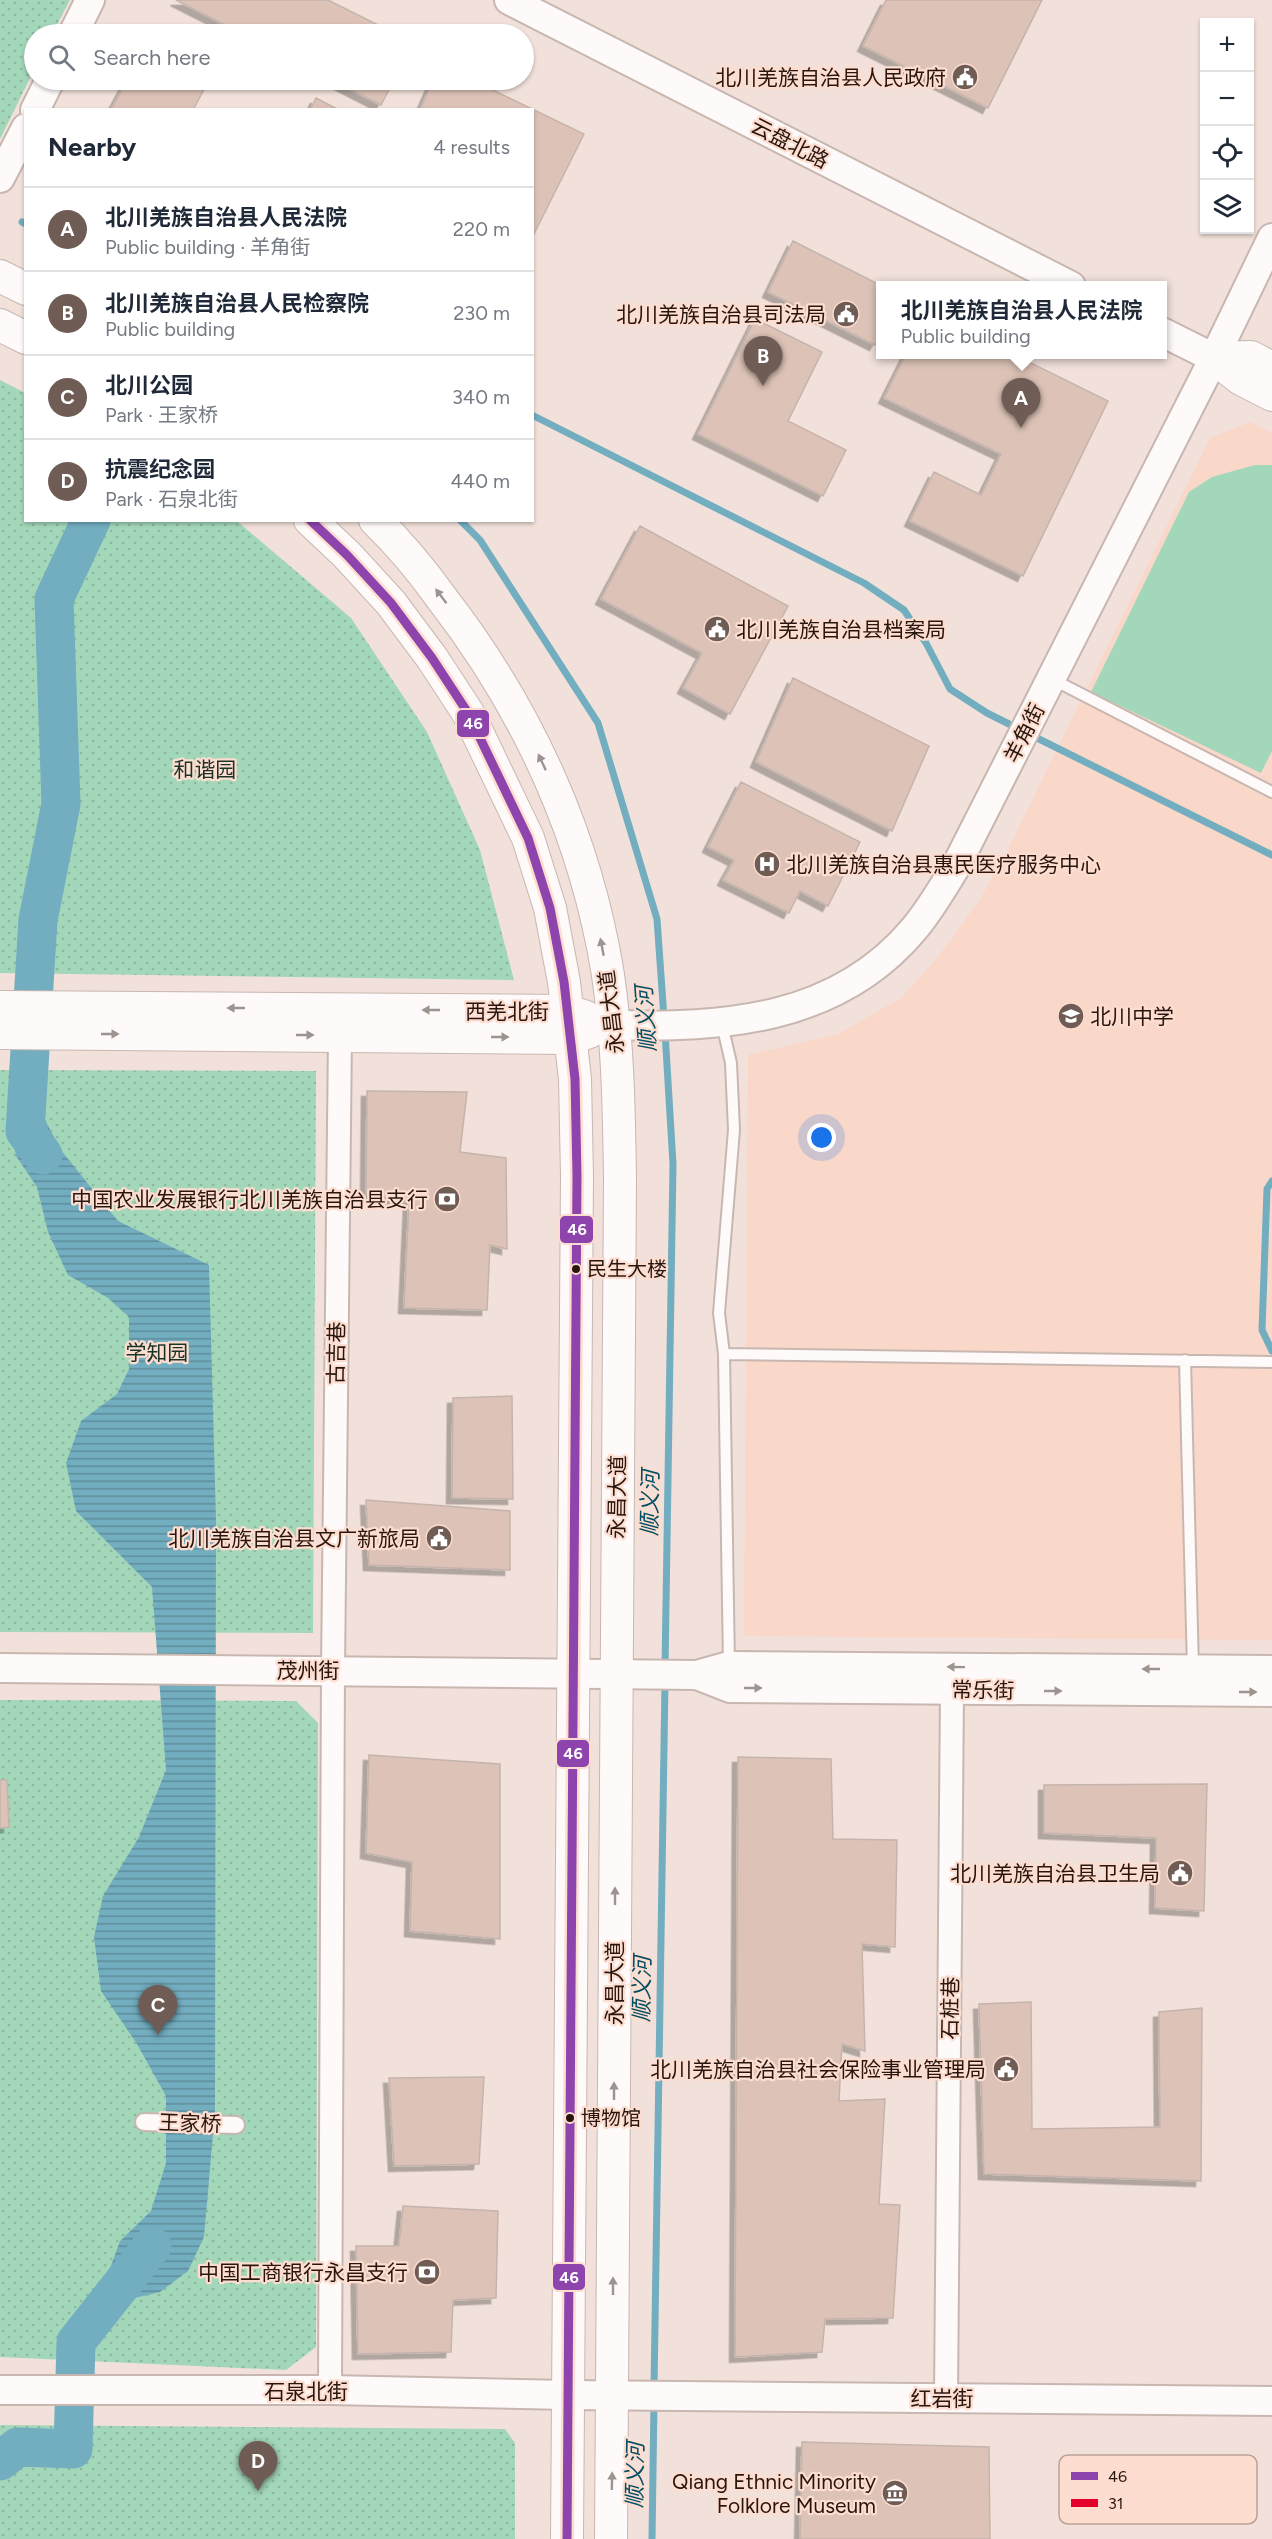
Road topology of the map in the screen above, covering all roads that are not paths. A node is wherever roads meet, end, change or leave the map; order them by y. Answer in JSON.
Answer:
{"nodes":[{"id":1,"x":90,"y":0,"type":"edge"},
{"id":2,"x":509,"y":0,"type":"edge"},
{"id":3,"x":78,"y":24,"type":"edge"},
{"id":4,"x":45,"y":90,"type":"edge"},
{"id":5,"x":36,"y":108,"type":"edge"},
{"id":6,"x":24,"y":132,"type":"edge"},
{"id":7,"x":0,"y":178,"type":"edge"},
{"id":8,"x":1272,"y":238,"type":"edge"},
{"id":9,"x":0,"y":276,"type":"edge"},
{"id":10,"x":1063,"y":281,"type":"edge"},
{"id":11,"x":24,"y":288,"type":"edge"},
{"id":12,"x":0,"y":325,"type":"edge"},
{"id":13,"x":1167,"y":334,"type":"edge"},
{"id":14,"x":24,"y":337,"type":"edge"},
{"id":15,"x":1214,"y":358,"type":"junction"},
{"id":16,"x":1272,"y":368,"type":"edge"},
{"id":17,"x":1272,"y":395,"type":"edge"},
{"id":18,"x":312,"y":522,"type":"edge"},
{"id":19,"x":377,"y":522,"type":"edge"},
{"id":20,"x":1052,"y":679,"type":"junction"},
{"id":21,"x":1272,"y":792,"type":"edge"},
{"id":22,"x":0,"y":1007,"type":"edge"},
{"id":23,"x":52,"y":1020,"type":"junction"},
{"id":24,"x":569,"y":1024,"type":"junction"},
{"id":25,"x":713,"y":1024,"type":"junction"},
{"id":26,"x":613,"y":1025,"type":"junction"},
{"id":27,"x":0,"y":1033,"type":"edge"},
{"id":28,"x":340,"y":1036,"type":"junction"},
{"id":29,"x":724,"y":1354,"type":"junction"},
{"id":30,"x":1185,"y":1360,"type":"junction"},
{"id":31,"x":1272,"y":1362,"type":"edge"},
{"id":32,"x":729,"y":1666,"type":"junction"},
{"id":33,"x":0,"y":1668,"type":"edge"},
{"id":34,"x":333,"y":1670,"type":"junction"},
{"id":35,"x":1193,"y":1670,"type":"junction"},
{"id":36,"x":1272,"y":1670,"type":"edge"},
{"id":37,"x":572,"y":1672,"type":"junction"},
{"id":38,"x":629,"y":1673,"type":"junction"},
{"id":39,"x":697,"y":1675,"type":"junction"},
{"id":40,"x":952,"y":1689,"type":"junction"},
{"id":41,"x":1272,"y":1692,"type":"edge"},
{"id":42,"x":144,"y":2122,"type":"dead end"},
{"id":43,"x":236,"y":2125,"type":"dead end"},
{"id":44,"x":0,"y":2390,"type":"edge"},
{"id":45,"x":330,"y":2390,"type":"junction"},
{"id":46,"x":569,"y":2395,"type":"junction"},
{"id":47,"x":625,"y":2395,"type":"junction"},
{"id":48,"x":946,"y":2398,"type":"junction"},
{"id":49,"x":1272,"y":2401,"type":"edge"},
{"id":50,"x":567,"y":2539,"type":"edge"},
{"id":51,"x":611,"y":2539,"type":"edge"}],
"edges":[{"from":1,"to":3,"type":"street"},
{"from":2,"to":10,"type":"street","name":"云盘北路"},
{"from":4,"to":5,"type":"street"},
{"from":6,"to":7,"type":"street"},
{"from":8,"to":15,"type":"street","name":"羊角街"},
{"from":9,"to":11,"type":"main road"},
{"from":12,"to":14,"type":"main road"},
{"from":13,"to":15,"type":"street"},
{"from":15,"to":16,"type":"main road"},
{"from":15,"to":17,"type":"main road"},
{"from":15,"to":20,"type":"street","name":"羊角街"},
{"from":18,"to":24,"type":"main road","name":"永昌大道"},
{"from":26,"to":19,"type":"main road","name":"永昌大道","one_way":true},
{"from":20,"to":21,"type":"lane"},
{"from":20,"to":25,"type":"street","name":"羊角街"},
{"from":22,"to":23,"type":"main road","name":"西羌北街"},
{"from":24,"to":23,"type":"main road","name":"西羌北街","one_way":true},
{"from":23,"to":27,"type":"main road","name":"西羌北街"},
{"from":23,"to":28,"type":"main road","name":"西羌北街","one_way":true},
{"from":24,"to":26,"type":"main road","name":"西羌北街"},
{"from":28,"to":24,"type":"main road","name":"西羌北街","one_way":true},
{"from":24,"to":37,"type":"main road","name":"永昌大道"},
{"from":25,"to":26,"type":"street","name":"羊角街"},
{"from":25,"to":29,"type":"lane"},
{"from":26,"to":38,"type":"main road","name":"永昌大道"},
{"from":28,"to":34,"type":"street","name":"古吉巷"},
{"from":29,"to":30,"type":"lane"},
{"from":29,"to":32,"type":"lane"},
{"from":30,"to":31,"type":"lane"},
{"from":30,"to":35,"type":"lane"},
{"from":35,"to":32,"type":"street","name":"常乐街","one_way":true},
{"from":32,"to":39,"type":"street","name":"常乐街"},
{"from":33,"to":34,"type":"street","name":"茂州街"},
{"from":34,"to":37,"type":"street","name":"茂州街"},
{"from":34,"to":45,"type":"street","name":"古吉巷"},
{"from":35,"to":36,"type":"street","name":"常乐街"},
{"from":37,"to":38,"type":"street","name":"茂州街"},
{"from":37,"to":46,"type":"main road","name":"永昌大道"},
{"from":38,"to":39,"type":"street","name":"常乐街"},
{"from":47,"to":38,"type":"main road","name":"永昌大道","one_way":true},
{"from":39,"to":40,"type":"street","name":"常乐街","one_way":true},
{"from":40,"to":41,"type":"street","name":"常乐街","one_way":true},
{"from":40,"to":48,"type":"street","name":"石桩巷"},
{"from":42,"to":43,"type":"street","name":"王家桥"},
{"from":44,"to":45,"type":"street","name":"石泉北街"},
{"from":45,"to":46,"type":"street","name":"石泉北街"},
{"from":46,"to":47,"type":"street","name":"石泉北街"},
{"from":46,"to":50,"type":"main road","name":"永昌大道"},
{"from":47,"to":48,"type":"street","name":"红岩街"},
{"from":51,"to":47,"type":"main road","name":"永昌大道","one_way":true},
{"from":48,"to":49,"type":"street","name":"红岩街"}]}
